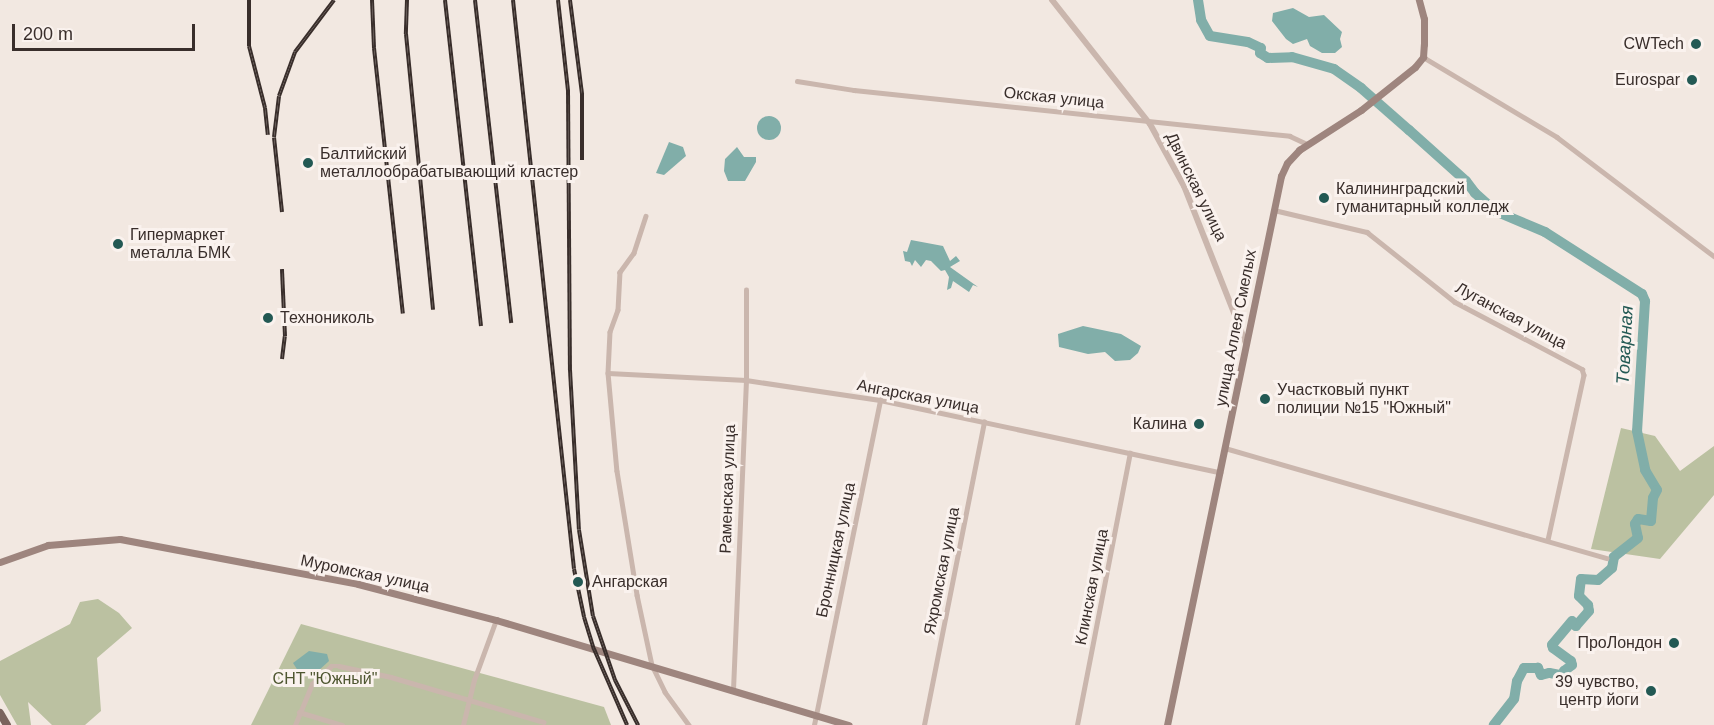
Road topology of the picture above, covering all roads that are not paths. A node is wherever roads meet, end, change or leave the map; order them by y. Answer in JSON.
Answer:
{"nodes":[{"id":1,"x":1052,"y":0,"type":"edge"},
{"id":2,"x":1419,"y":0,"type":"edge"},
{"id":3,"x":1423,"y":57,"type":"junction"},
{"id":4,"x":796,"y":81,"type":"dead end"},
{"id":5,"x":1146,"y":119,"type":"junction"},
{"id":6,"x":1307,"y":144,"type":"junction"},
{"id":7,"x":1274,"y":210,"type":"junction"},
{"id":8,"x":646,"y":216,"type":"dead end"},
{"id":9,"x":1714,"y":256,"type":"edge"},
{"id":10,"x":746,"y":290,"type":"dead end"},
{"id":11,"x":1246,"y":344,"type":"junction"},
{"id":12,"x":608,"y":373,"type":"junction"},
{"id":13,"x":746,"y":380,"type":"junction"},
{"id":14,"x":880,"y":400,"type":"junction"},
{"id":15,"x":984,"y":422,"type":"junction"},
{"id":16,"x":1225,"y":448,"type":"junction"},
{"id":17,"x":1130,"y":453,"type":"junction"},
{"id":18,"x":1220,"y":472,"type":"junction"},
{"id":19,"x":1548,"y":540,"type":"junction"},
{"id":20,"x":1606,"y":558,"type":"dead end"},
{"id":21,"x":0,"y":562,"type":"edge"},
{"id":22,"x":496,"y":620,"type":"junction"},
{"id":23,"x":652,"y":665,"type":"junction"},
{"id":24,"x":733,"y":690,"type":"junction"},
{"id":25,"x":469,"y":699,"type":"junction"},
{"id":26,"x":299,"y":712,"type":"junction"},
{"id":27,"x":0,"y":713,"type":"edge"},
{"id":28,"x":814,"y":715,"type":"junction"},
{"id":29,"x":544,"y":722,"type":"dead end"},
{"id":30,"x":7,"y":725,"type":"edge"},
{"id":31,"x":295,"y":725,"type":"edge"},
{"id":32,"x":342,"y":725,"type":"edge"},
{"id":33,"x":463,"y":725,"type":"edge"},
{"id":34,"x":689,"y":725,"type":"edge"},
{"id":35,"x":814,"y":725,"type":"edge"},
{"id":36,"x":849,"y":725,"type":"edge"},
{"id":37,"x":924,"y":725,"type":"edge"},
{"id":38,"x":1077,"y":725,"type":"edge"},
{"id":39,"x":1167,"y":725,"type":"edge"}],
"edges":[{"from":1,"to":5,"type":"street","name":"Двинская улица"},
{"from":2,"to":3,"type":"main road"},
{"from":3,"to":6,"type":"main road","name":"улица Аллея Смелых"},
{"from":3,"to":9,"type":"street"},
{"from":4,"to":5,"type":"street","name":"Окская улица"},
{"from":5,"to":6,"type":"street","name":"Окская улица"},
{"from":5,"to":11,"type":"street","name":"Двинская улица"},
{"from":6,"to":7,"type":"main road","name":"улица Аллея Смелых"},
{"from":7,"to":11,"type":"main road","name":"улица Аллея Смелых"},
{"from":7,"to":19,"type":"street","name":"Луганская улица"},
{"from":8,"to":12,"type":"street"},
{"from":10,"to":13,"type":"street","name":"Раменская улица"},
{"from":11,"to":16,"type":"main road","name":"улица Аллея Смелых"},
{"from":12,"to":13,"type":"street","name":"Ангарская улица"},
{"from":12,"to":23,"type":"street"},
{"from":13,"to":14,"type":"street","name":"Ангарская улица"},
{"from":13,"to":24,"type":"street","name":"Раменская улица"},
{"from":14,"to":15,"type":"street","name":"Ангарская улица"},
{"from":14,"to":28,"type":"street","name":"Бронницкая улица"},
{"from":15,"to":17,"type":"street","name":"Ангарская улица"},
{"from":15,"to":37,"type":"street","name":"Яхромская улица"},
{"from":16,"to":18,"type":"main road","name":"улица Аллея Смелых"},
{"from":16,"to":19,"type":"street"},
{"from":17,"to":18,"type":"street","name":"Ангарская улица"},
{"from":17,"to":38,"type":"street","name":"Клинская улица"},
{"from":18,"to":39,"type":"main road","name":"улица Аллея Смелых"},
{"from":19,"to":20,"type":"street"},
{"from":21,"to":22,"type":"main road","name":"Муромская улица"},
{"from":22,"to":23,"type":"main road","name":"Муромская улица"},
{"from":22,"to":25,"type":"street"},
{"from":23,"to":24,"type":"main road","name":"Муромская улица"},
{"from":23,"to":34,"type":"street"},
{"from":24,"to":28,"type":"main road"},
{"from":25,"to":26,"type":"street"},
{"from":25,"to":29,"type":"street"},
{"from":25,"to":33,"type":"street"},
{"from":26,"to":31,"type":"street"},
{"from":26,"to":32,"type":"street"},
{"from":27,"to":30,"type":"main road"},
{"from":28,"to":35,"type":"street"},
{"from":28,"to":36,"type":"main road"}]}
